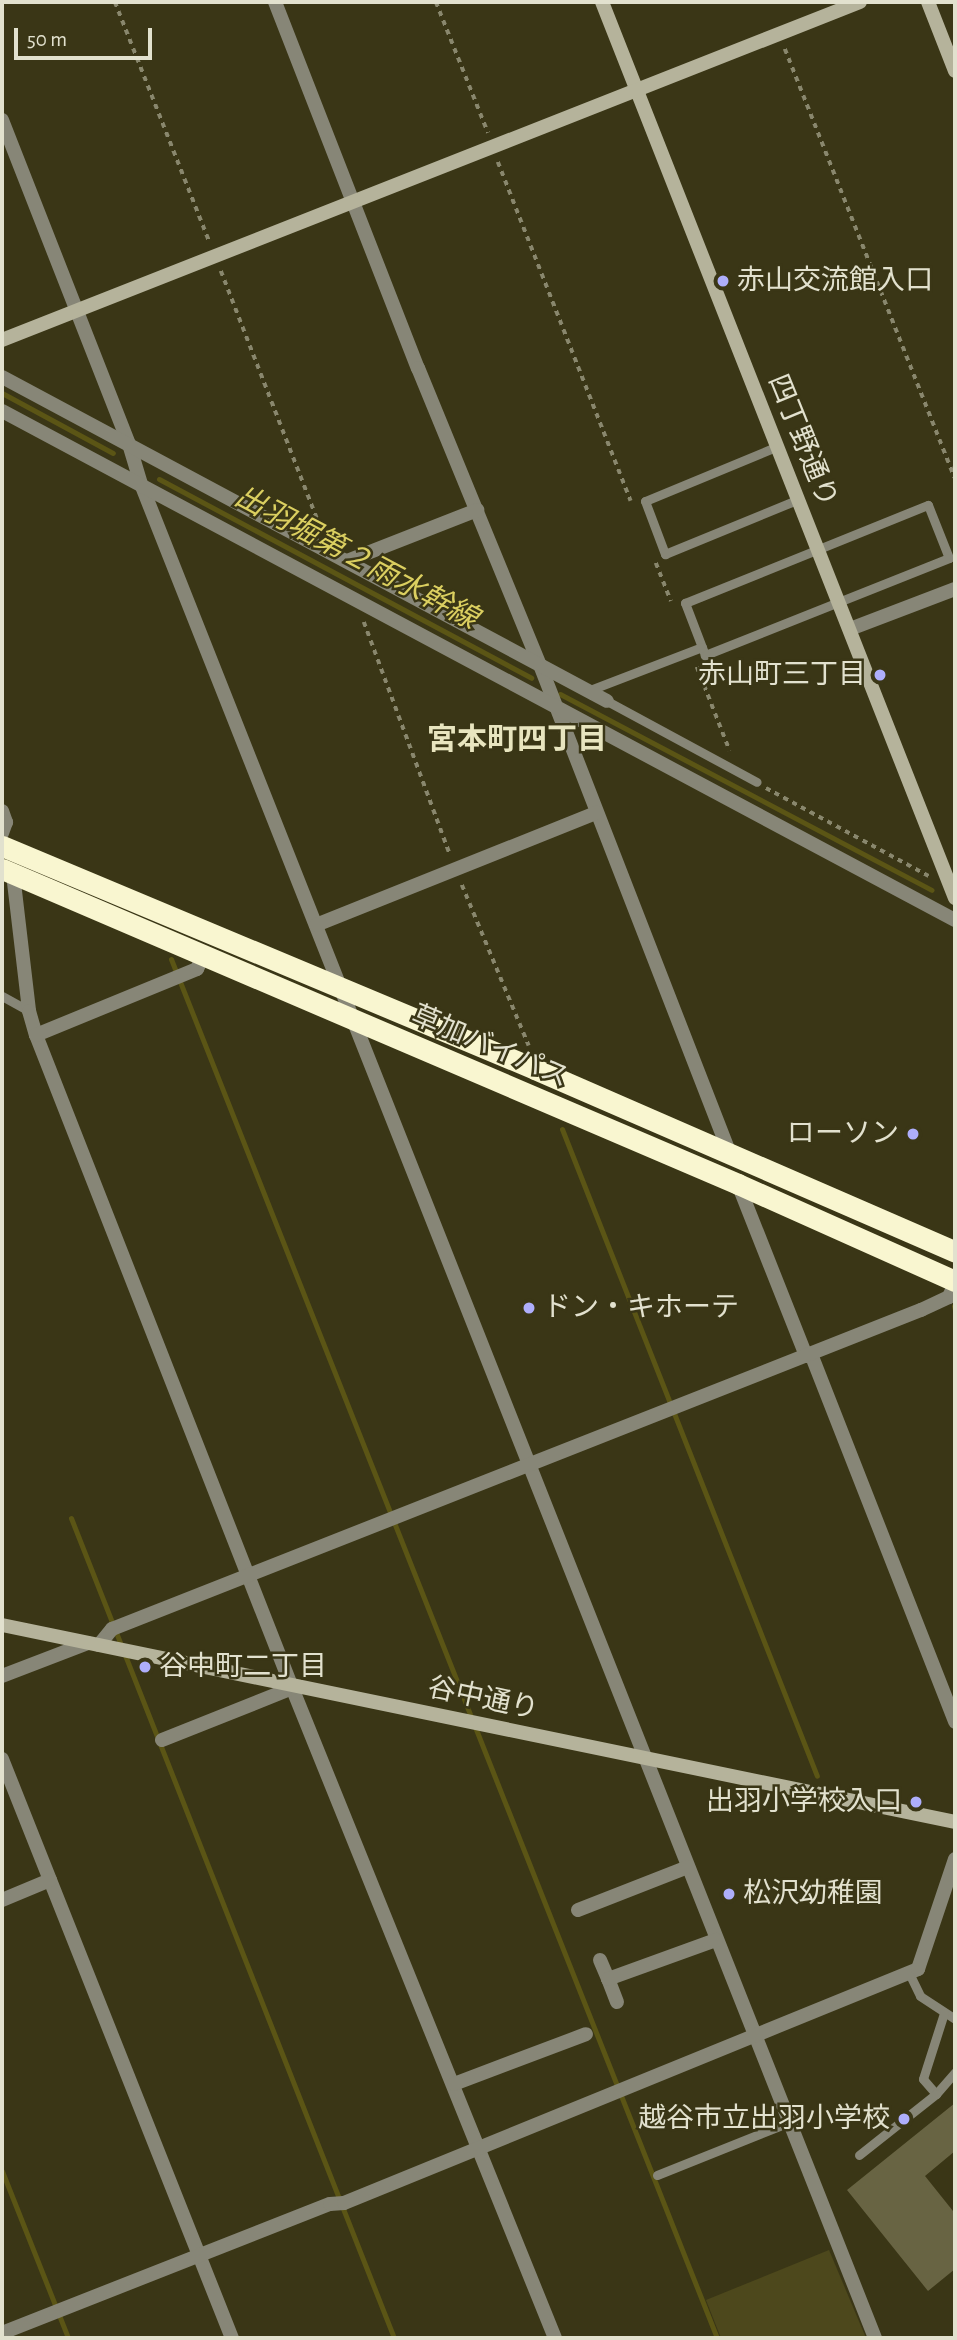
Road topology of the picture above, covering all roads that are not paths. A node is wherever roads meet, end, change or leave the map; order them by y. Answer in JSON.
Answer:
{"nodes":[{"id":1,"x":275,"y":2,"type":"edge"},
{"id":2,"x":602,"y":2,"type":"edge"},
{"id":3,"x":860,"y":2,"type":"edge"},
{"id":4,"x":928,"y":2,"type":"edge"},
{"id":5,"x":955,"y":71,"type":"edge"},
{"id":6,"x":636,"y":90,"type":"junction"},
{"id":7,"x":2,"y":120,"type":"edge"},
{"id":8,"x":353,"y":201,"type":"junction"},
{"id":9,"x":77,"y":310,"type":"junction"},
{"id":10,"x":2,"y":340,"type":"edge"},
{"id":11,"x":2,"y":377,"type":"edge"},
{"id":12,"x":2,"y":411,"type":"edge"},
{"id":13,"x":129,"y":443,"type":"junction"},
{"id":14,"x":778,"y":446,"type":"junction"},
{"id":15,"x":141,"y":484,"type":"junction"},
{"id":16,"x":799,"y":499,"type":"junction"},
{"id":17,"x":477,"y":510,"type":"junction"},
{"id":18,"x":818,"y":549,"type":"junction"},
{"id":19,"x":347,"y":561,"type":"junction"},
{"id":20,"x":955,"y":589,"type":"edge"},
{"id":21,"x":838,"y":601,"type":"junction"},
{"id":22,"x":849,"y":629,"type":"junction"},
{"id":23,"x":702,"y":647,"type":"junction"},
{"id":24,"x":540,"y":665,"type":"junction"},
{"id":25,"x":590,"y":690,"type":"junction"},
{"id":26,"x":607,"y":701,"type":"joint"},
{"id":27,"x":555,"y":706,"type":"junction"},
{"id":28,"x":757,"y":782,"type":"road end"},
{"id":29,"x":2,"y":811,"type":"edge"},
{"id":30,"x":596,"y":813,"type":"junction"},
{"id":31,"x":2,"y":834,"type":"edge"},
{"id":32,"x":2,"y":846,"type":"edge"},
{"id":33,"x":7,"y":871,"type":"edge"},
{"id":34,"x":953,"y":890,"type":"edge"},
{"id":35,"x":955,"y":920,"type":"edge"},
{"id":36,"x":316,"y":925,"type":"junction"},
{"id":37,"x":203,"y":956,"type":"junction"},
{"id":38,"x":339,"y":986,"type":"junction"},
{"id":39,"x":2,"y":996,"type":"edge"},
{"id":40,"x":29,"y":1011,"type":"junction"},
{"id":41,"x":355,"y":1019,"type":"junction"},
{"id":42,"x":36,"y":1035,"type":"junction"},
{"id":43,"x":730,"y":1154,"type":"junction"},
{"id":44,"x":738,"y":1184,"type":"junction"},
{"id":45,"x":955,"y":1252,"type":"edge"},
{"id":46,"x":955,"y":1282,"type":"edge"},
{"id":47,"x":808,"y":1355,"type":"junction"},
{"id":48,"x":529,"y":1466,"type":"junction"},
{"id":49,"x":249,"y":1577,"type":"junction"},
{"id":50,"x":2,"y":1625,"type":"edge"},
{"id":51,"x":94,"y":1644,"type":"junction"},
{"id":52,"x":2,"y":1676,"type":"edge"},
{"id":53,"x":292,"y":1687,"type":"junction"},
{"id":54,"x":955,"y":1722,"type":"edge"},
{"id":55,"x":162,"y":1740,"type":"dead end"},
{"id":56,"x":644,"y":1758,"type":"junction"},
{"id":57,"x":2,"y":1759,"type":"edge"},
{"id":58,"x":955,"y":1822,"type":"edge"},
{"id":59,"x":955,"y":1859,"type":"edge"},
{"id":60,"x":688,"y":1867,"type":"junction"},
{"id":61,"x":50,"y":1880,"type":"junction"},
{"id":62,"x":2,"y":1899,"type":"edge"},
{"id":63,"x":579,"y":1910,"type":"dead end"},
{"id":64,"x":716,"y":1940,"type":"junction"},
{"id":65,"x":600,"y":1960,"type":"dead end"},
{"id":66,"x":909,"y":1973,"type":"junction"},
{"id":67,"x":608,"y":1979,"type":"junction"},
{"id":68,"x":617,"y":2002,"type":"dead end"},
{"id":69,"x":944,"y":2013,"type":"junction"},
{"id":70,"x":955,"y":2018,"type":"edge"},
{"id":71,"x":586,"y":2034,"type":"dead end"},
{"id":72,"x":754,"y":2036,"type":"junction"},
{"id":73,"x":955,"y":2072,"type":"edge"},
{"id":74,"x":454,"y":2084,"type":"junction"},
{"id":75,"x":936,"y":2094,"type":"junction"},
{"id":76,"x":787,"y":2123,"type":"junction"},
{"id":77,"x":480,"y":2146,"type":"junction"},
{"id":78,"x":859,"y":2155,"type":"dead end"},
{"id":79,"x":656,"y":2175,"type":"dead end"},
{"id":80,"x":200,"y":2255,"type":"junction"},
{"id":81,"x":2,"y":2333,"type":"edge"},
{"id":82,"x":232,"y":2338,"type":"edge"},
{"id":83,"x":555,"y":2338,"type":"edge"},
{"id":84,"x":875,"y":2338,"type":"edge"}],
"edges":[{"from":1,"to":8,"type":"street"},
{"from":2,"to":6,"type":"street","name":"四丁野通り"},
{"from":3,"to":6,"type":"street"},
{"from":4,"to":5,"type":"street"},
{"from":6,"to":8,"type":"street"},
{"from":6,"to":14,"type":"street","name":"四丁野通り"},
{"from":7,"to":9,"type":"street"},
{"from":8,"to":9,"type":"street"},
{"from":8,"to":17,"type":"street"},
{"from":9,"to":10,"type":"street"},
{"from":9,"to":13,"type":"street"},
{"from":11,"to":13,"type":"street"},
{"from":12,"to":15,"type":"street"},
{"from":13,"to":15,"type":"street"},
{"from":13,"to":19,"type":"street"},
{"from":14,"to":16,"type":"street","name":"四丁野通り"},
{"from":14,"to":16,"type":"lane"},
{"from":15,"to":27,"type":"street"},
{"from":15,"to":36,"type":"street"},
{"from":16,"to":18,"type":"street","name":"四丁野通り"},
{"from":17,"to":19,"type":"street"},
{"from":17,"to":24,"type":"street"},
{"from":18,"to":21,"type":"street","name":"四丁野通り"},
{"from":18,"to":21,"type":"lane"},
{"from":18,"to":23,"type":"lane"},
{"from":19,"to":24,"type":"street"},
{"from":20,"to":22,"type":"street"},
{"from":21,"to":22,"type":"street","name":"四丁野通り"},
{"from":21,"to":23,"type":"lane"},
{"from":22,"to":34,"type":"street","name":"四丁野通り"},
{"from":23,"to":25,"type":"lane"},
{"from":24,"to":25,"type":"street"},
{"from":24,"to":27,"type":"street"},
{"from":25,"to":26,"type":"street"},
{"from":26,"to":28,"type":"lane"},
{"from":27,"to":30,"type":"street"},
{"from":27,"to":35,"type":"street"},
{"from":29,"to":31,"type":"street"},
{"from":30,"to":36,"type":"street"},
{"from":30,"to":43,"type":"street"},
{"from":32,"to":38,"type":"highway","name":"草加バイパス"},
{"from":33,"to":37,"type":"highway","name":"草加バイパス"},
{"from":33,"to":40,"type":"street"},
{"from":36,"to":38,"type":"street"},
{"from":37,"to":41,"type":"highway","name":"草加バイパス"},
{"from":37,"to":42,"type":"street"},
{"from":38,"to":41,"type":"street"},
{"from":38,"to":43,"type":"highway","name":"草加バイパス"},
{"from":39,"to":40,"type":"lane"},
{"from":40,"to":42,"type":"street"},
{"from":41,"to":44,"type":"highway","name":"草加バイパス"},
{"from":41,"to":48,"type":"street"},
{"from":42,"to":49,"type":"street"},
{"from":43,"to":45,"type":"highway","name":"草加バイパス"},
{"from":44,"to":46,"type":"highway","name":"草加バイパス"},
{"from":44,"to":47,"type":"street"},
{"from":46,"to":47,"type":"street"},
{"from":47,"to":48,"type":"street"},
{"from":47,"to":54,"type":"street"},
{"from":48,"to":49,"type":"street"},
{"from":48,"to":56,"type":"street"},
{"from":49,"to":51,"type":"street"},
{"from":49,"to":53,"type":"street"},
{"from":50,"to":51,"type":"street","name":"谷中通り"},
{"from":51,"to":52,"type":"street"},
{"from":51,"to":53,"type":"street","name":"谷中通り"},
{"from":53,"to":55,"type":"street"},
{"from":53,"to":56,"type":"street","name":"谷中通り"},
{"from":53,"to":74,"type":"street"},
{"from":56,"to":58,"type":"street","name":"谷中通り"},
{"from":56,"to":60,"type":"street"},
{"from":57,"to":61,"type":"street"},
{"from":59,"to":66,"type":"street"},
{"from":60,"to":63,"type":"street"},
{"from":60,"to":64,"type":"street"},
{"from":61,"to":62,"type":"street"},
{"from":61,"to":80,"type":"street"},
{"from":64,"to":67,"type":"street"},
{"from":64,"to":72,"type":"street"},
{"from":65,"to":67,"type":"street"},
{"from":66,"to":69,"type":"lane"},
{"from":66,"to":72,"type":"street"},
{"from":67,"to":68,"type":"street"},
{"from":69,"to":70,"type":"lane"},
{"from":69,"to":75,"type":"lane"},
{"from":71,"to":74,"type":"street"},
{"from":72,"to":76,"type":"street"},
{"from":72,"to":77,"type":"street"},
{"from":73,"to":75,"type":"lane"},
{"from":74,"to":77,"type":"street"},
{"from":75,"to":78,"type":"lane"},
{"from":76,"to":79,"type":"lane"},
{"from":76,"to":84,"type":"street"},
{"from":77,"to":80,"type":"street"},
{"from":77,"to":83,"type":"street"},
{"from":80,"to":81,"type":"street"},
{"from":80,"to":82,"type":"street"}]}
